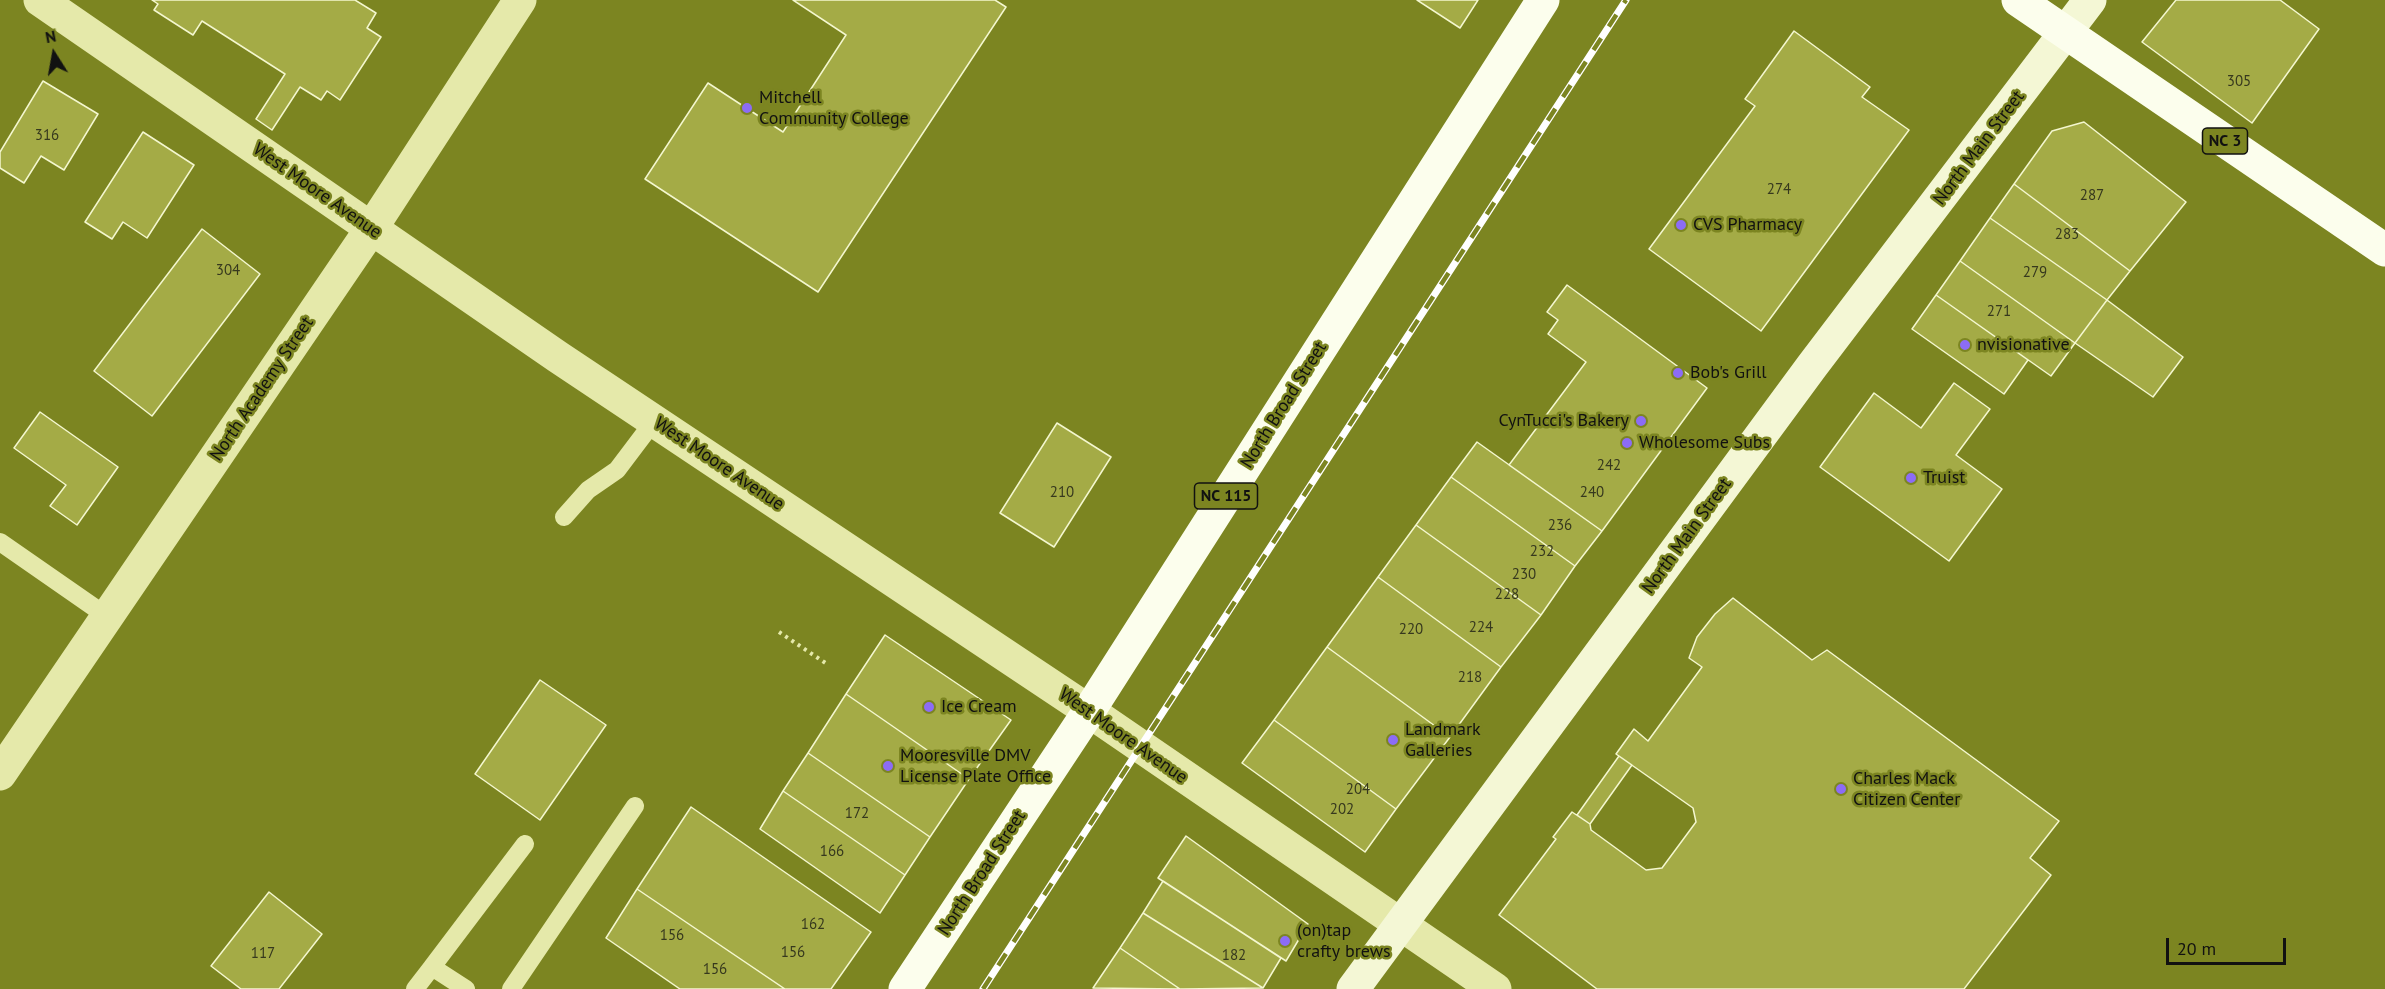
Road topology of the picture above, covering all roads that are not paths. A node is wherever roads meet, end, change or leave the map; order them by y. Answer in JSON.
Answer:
{"nodes":[{"id":1,"x":40,"y":0,"type":"edge"},
{"id":2,"x":520,"y":0,"type":"edge"},
{"id":3,"x":1543,"y":0,"type":"edge"},
{"id":4,"x":2018,"y":0,"type":"edge"},
{"id":5,"x":2090,"y":0,"type":"edge"},
{"id":6,"x":2066,"y":32,"type":"junction"},
{"id":7,"x":371,"y":229,"type":"junction"},
{"id":8,"x":2385,"y":250,"type":"edge"},
{"id":9,"x":654,"y":421,"type":"junction"},
{"id":10,"x":564,"y":517,"type":"dead end"},
{"id":11,"x":0,"y":542,"type":"edge"},
{"id":12,"x":108,"y":617,"type":"junction"},
{"id":13,"x":1089,"y":711,"type":"junction"},
{"id":14,"x":0,"y":774,"type":"edge"},
{"id":15,"x":634,"y":806,"type":"dead end"},
{"id":16,"x":525,"y":844,"type":"dead end"},
{"id":17,"x":1401,"y":925,"type":"junction"},
{"id":18,"x":432,"y":967,"type":"junction"},
{"id":19,"x":416,"y":989,"type":"edge"},
{"id":20,"x":466,"y":989,"type":"edge"},
{"id":21,"x":511,"y":989,"type":"edge"},
{"id":22,"x":905,"y":989,"type":"edge"},
{"id":23,"x":1353,"y":989,"type":"edge"},
{"id":24,"x":1495,"y":989,"type":"edge"}],
"edges":[{"from":1,"to":7,"type":"street","name":"West Moore Avenue"},
{"from":2,"to":7,"type":"street","name":"North Academy Street"},
{"from":3,"to":13,"type":"main road","name":"North Broad Street","number":"NC 115"},
{"from":4,"to":6,"type":"main road","number":"NC 3"},
{"from":5,"to":6,"type":"main road","name":"North Main Street"},
{"from":6,"to":8,"type":"main road","number":"NC 3"},
{"from":6,"to":17,"type":"main road","name":"North Main Street"},
{"from":7,"to":9,"type":"street","name":"West Moore Avenue"},
{"from":7,"to":12,"type":"street","name":"North Academy Street"},
{"from":9,"to":10,"type":"lane"},
{"from":9,"to":13,"type":"street","name":"West Moore Avenue"},
{"from":11,"to":12,"type":"lane"},
{"from":12,"to":14,"type":"street","name":"North Academy Street"},
{"from":13,"to":17,"type":"street","name":"West Moore Avenue"},
{"from":13,"to":22,"type":"main road","name":"North Broad Street","number":"NC 115"},
{"from":15,"to":21,"type":"lane"},
{"from":16,"to":18,"type":"lane"},
{"from":17,"to":23,"type":"main road","name":"North Main Street"},
{"from":17,"to":24,"type":"street","name":"West Moore Avenue"},
{"from":18,"to":19,"type":"lane"},
{"from":18,"to":20,"type":"lane"}]}
